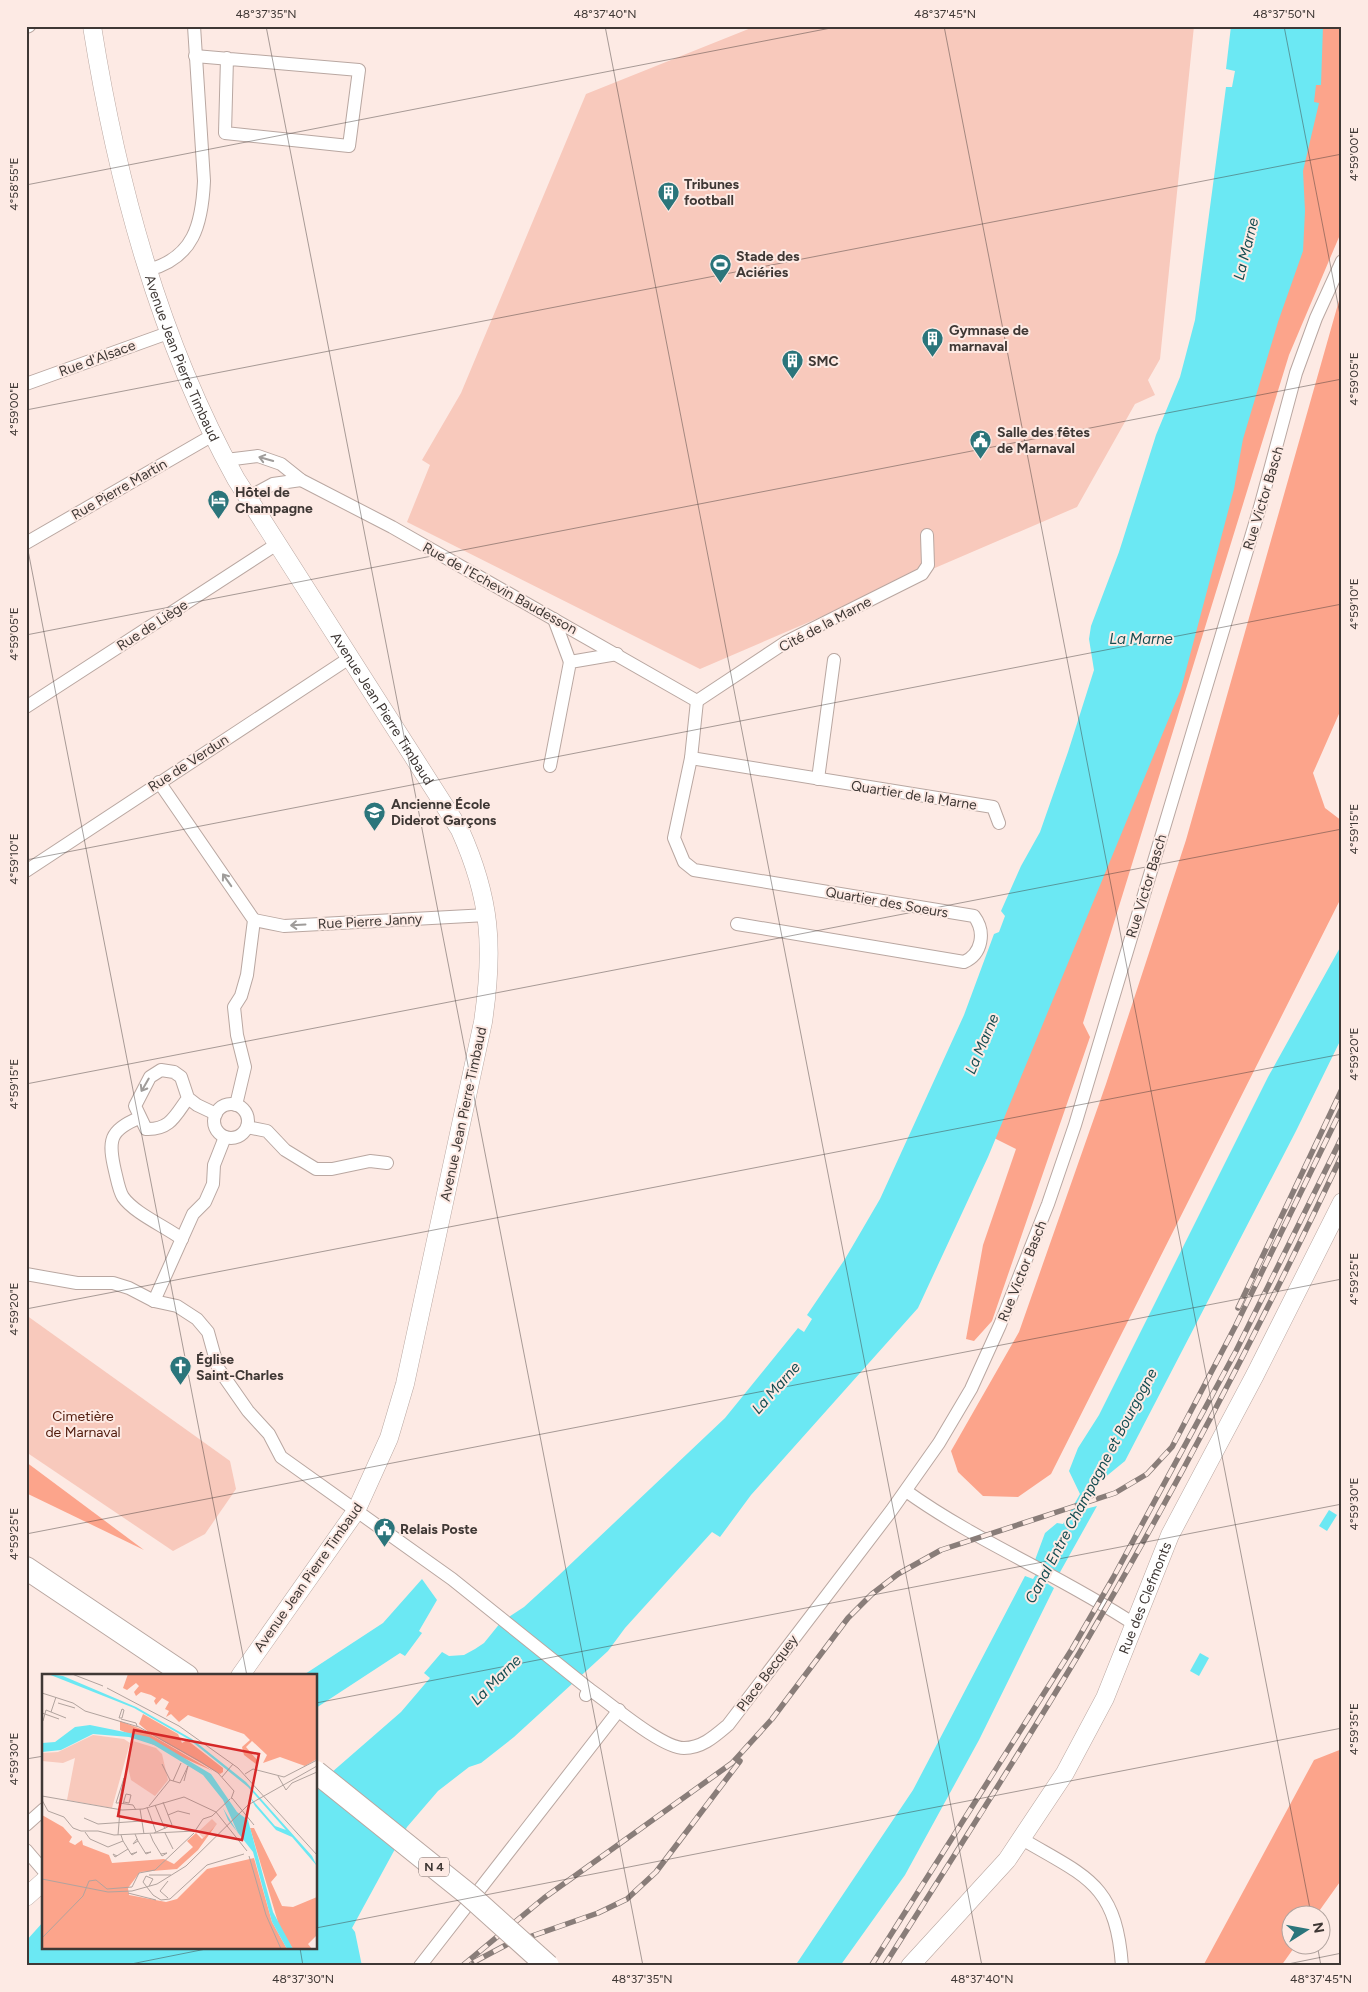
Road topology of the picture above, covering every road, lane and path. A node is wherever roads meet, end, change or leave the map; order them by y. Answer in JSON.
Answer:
{"nodes":[{"id":1,"x":92,"y":26,"type":"edge"},
{"id":2,"x":194,"y":26,"type":"edge"},
{"id":3,"x":195,"y":56,"type":"junction"},
{"id":4,"x":227,"y":58,"type":"junction"},
{"id":5,"x":1342,"y":261,"type":"edge"},
{"id":6,"x":148,"y":270,"type":"junction"},
{"id":7,"x":168,"y":333,"type":"junction"},
{"id":8,"x":26,"y":384,"type":"edge"},
{"id":9,"x":213,"y":435,"type":"junction"},
{"id":10,"x":226,"y":460,"type":"junction"},
{"id":11,"x":301,"y":480,"type":"junction"},
{"id":12,"x":248,"y":498,"type":"junction"},
{"id":13,"x":927,"y":535,"type":"dead end"},
{"id":14,"x":26,"y":543,"type":"edge"},
{"id":15,"x":277,"y":544,"type":"junction"},
{"id":16,"x":554,"y":619,"type":"junction"},
{"id":17,"x":616,"y":654,"type":"junction"},
{"id":18,"x":351,"y":658,"type":"junction"},
{"id":19,"x":834,"y":660,"type":"dead end"},
{"id":20,"x":570,"y":662,"type":"junction"},
{"id":21,"x":696,"y":701,"type":"junction"},
{"id":22,"x":26,"y":707,"type":"edge"},
{"id":23,"x":691,"y":758,"type":"junction"},
{"id":24,"x":550,"y":766,"type":"dead end"},
{"id":25,"x":818,"y":779,"type":"junction"},
{"id":26,"x":159,"y":782,"type":"junction"},
{"id":27,"x":999,"y":823,"type":"dead end"},
{"id":28,"x":26,"y":871,"type":"edge"},
{"id":29,"x":487,"y":915,"type":"junction"},
{"id":30,"x":254,"y":920,"type":"junction"},
{"id":31,"x":737,"y":924,"type":"dead end"},
{"id":32,"x":188,"y":1098,"type":"junction"},
{"id":33,"x":236,"y":1105,"type":"junction"},
{"id":34,"x":216,"y":1114,"type":"junction"},
{"id":35,"x":139,"y":1118,"type":"junction"},
{"id":36,"x":247,"y":1127,"type":"junction"},
{"id":37,"x":225,"y":1137,"type":"junction"},
{"id":38,"x":386,"y":1163,"type":"dead end"},
{"id":39,"x":1342,"y":1202,"type":"edge"},
{"id":40,"x":182,"y":1239,"type":"junction"},
{"id":41,"x":26,"y":1274,"type":"edge"},
{"id":42,"x":154,"y":1301,"type":"junction"},
{"id":43,"x":906,"y":1491,"type":"junction"},
{"id":44,"x":356,"y":1511,"type":"junction"},
{"id":45,"x":26,"y":1568,"type":"edge"},
{"id":46,"x":1134,"y":1624,"type":"junction"},
{"id":47,"x":184,"y":1674,"type":"edge"},
{"id":48,"x":241,"y":1674,"type":"edge"},
{"id":49,"x":619,"y":1710,"type":"junction"},
{"id":50,"x":318,"y":1774,"type":"edge"},
{"id":51,"x":42,"y":1811,"type":"edge"},
{"id":52,"x":26,"y":1825,"type":"edge"},
{"id":53,"x":1022,"y":1839,"type":"junction"},
{"id":54,"x":26,"y":1850,"type":"edge"},
{"id":55,"x":42,"y":1868,"type":"edge"},
{"id":56,"x":42,"y":1882,"type":"edge"},
{"id":57,"x":26,"y":1896,"type":"edge"},
{"id":58,"x":420,"y":1966,"type":"edge"},
{"id":59,"x":548,"y":1966,"type":"edge"},
{"id":60,"x":910,"y":1966,"type":"edge"},
{"id":61,"x":1122,"y":1966,"type":"edge"}],
"edges":[{"from":1,"to":6,"type":"main road","name":"Avenue Jean Pierre Timbaud"},
{"from":2,"to":3,"type":"street"},
{"from":3,"to":4,"type":"street"},
{"from":3,"to":6,"type":"street"},
{"from":4,"to":4,"type":"street"},
{"from":5,"to":43,"type":"street","name":"Rue Victor Basch"},
{"from":6,"to":7,"type":"main road","name":"Avenue Jean Pierre Timbaud"},
{"from":7,"to":8,"type":"street","name":"Rue d'Alsace"},
{"from":7,"to":9,"type":"main road","name":"Avenue Jean Pierre Timbaud"},
{"from":9,"to":10,"type":"main road","name":"Avenue Jean Pierre Timbaud"},
{"from":9,"to":14,"type":"street","name":"Rue Pierre Martin"},
{"from":11,"to":10,"type":"street","name":"Rue de l'Echevin Baudesson","one_way":true},
{"from":10,"to":12,"type":"main road","name":"Avenue Jean Pierre Timbaud"},
{"from":11,"to":12,"type":"street"},
{"from":11,"to":16,"type":"street","name":"Rue de l'Echevin Baudesson"},
{"from":12,"to":15,"type":"main road","name":"Avenue Jean Pierre Timbaud"},
{"from":13,"to":21,"type":"street","name":"Cité de la Marne"},
{"from":15,"to":18,"type":"main road","name":"Avenue Jean Pierre Timbaud"},
{"from":15,"to":22,"type":"street","name":"Rue de Liège"},
{"from":16,"to":17,"type":"street","name":"Rue de l'Echevin Baudesson"},
{"from":16,"to":20,"type":"street"},
{"from":17,"to":20,"type":"street"},
{"from":17,"to":21,"type":"street","name":"Rue de l'Echevin Baudesson"},
{"from":18,"to":26,"type":"street","name":"Rue de Verdun"},
{"from":18,"to":29,"type":"main road","name":"Avenue Jean Pierre Timbaud"},
{"from":19,"to":25,"type":"street"},
{"from":20,"to":24,"type":"street"},
{"from":21,"to":23,"type":"street","name":"Quartier des Soeurs"},
{"from":23,"to":25,"type":"street"},
{"from":23,"to":31,"type":"street","name":"Quartier des Soeurs"},
{"from":25,"to":27,"type":"street","name":"Quartier de la Marne"},
{"from":26,"to":28,"type":"street","name":"Rue de Verdun"},
{"from":30,"to":26,"type":"street","one_way":true},
{"from":29,"to":30,"type":"street","name":"Rue Pierre Janny","one_way":true},
{"from":29,"to":44,"type":"main road","name":"Avenue Jean Pierre Timbaud"},
{"from":30,"to":33,"type":"street"},
{"from":32,"to":34,"type":"street"},
{"from":32,"to":35,"type":"street"},
{"from":32,"to":35,"type":"street","one_way":true},
{"from":33,"to":34,"type":"street"},
{"from":33,"to":36,"type":"street"},
{"from":34,"to":37,"type":"street"},
{"from":35,"to":40,"type":"street"},
{"from":36,"to":37,"type":"street"},
{"from":36,"to":38,"type":"street"},
{"from":37,"to":40,"type":"street"},
{"from":39,"to":46,"type":"main road","name":"Rue des Clefmonts"},
{"from":40,"to":42,"type":"street"},
{"from":41,"to":42,"type":"street","name":"Place Becquey"},
{"from":42,"to":44,"type":"street","name":"Place Becquey"},
{"from":43,"to":46,"type":"street"},
{"from":43,"to":49,"type":"street","name":"Place Becquey"},
{"from":44,"to":48,"type":"main road","name":"Avenue Jean Pierre Timbaud"},
{"from":44,"to":49,"type":"street","name":"Place Becquey"},
{"from":45,"to":47,"type":"highway"},
{"from":46,"to":53,"type":"main road","name":"Rue des Clefmonts"},
{"from":49,"to":58,"type":"street"},
{"from":50,"to":59,"type":"highway","number":"N 4","bridge":true},
{"from":51,"to":52,"type":"street"},
{"from":53,"to":60,"type":"main road","name":"Rue des Clefmonts"},
{"from":53,"to":61,"type":"street"},
{"from":54,"to":55,"type":"street"},
{"from":56,"to":57,"type":"main road"}]}
